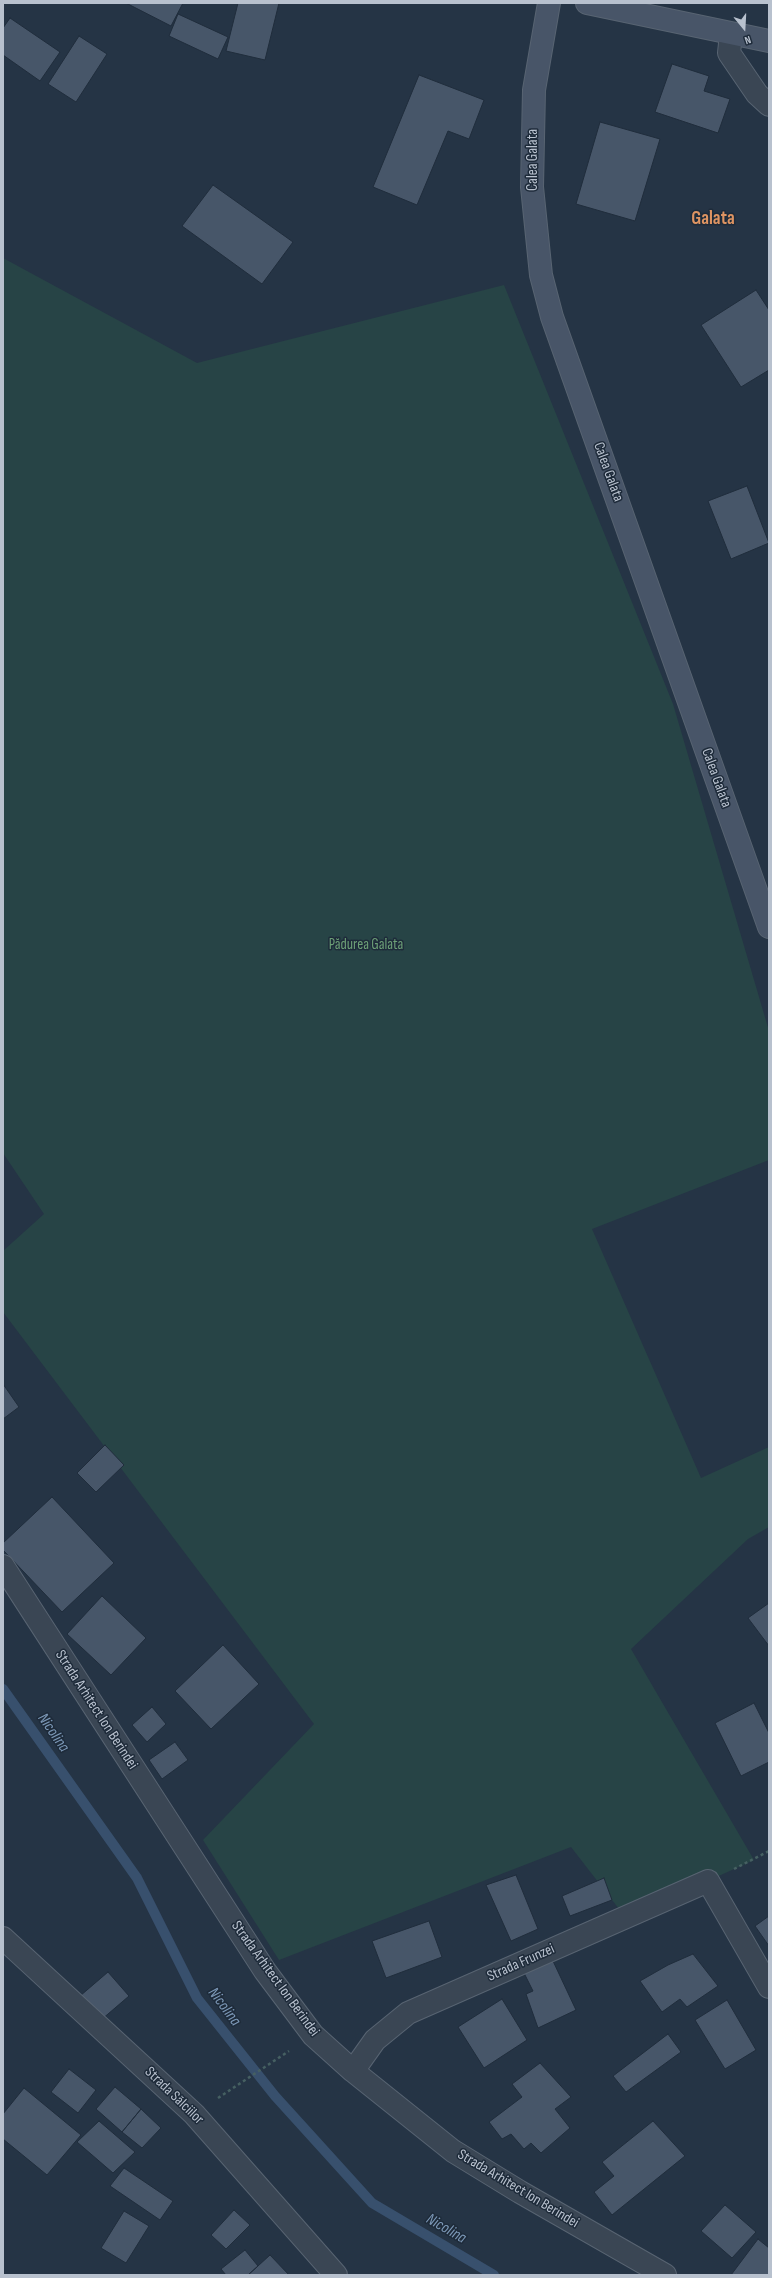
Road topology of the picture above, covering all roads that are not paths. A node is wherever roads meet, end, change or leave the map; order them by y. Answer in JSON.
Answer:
{"nodes":[{"id":1,"x":549,"y":3,"type":"edge"},
{"id":2,"x":587,"y":3,"type":"edge"},
{"id":3,"x":731,"y":34,"type":"junction"},
{"id":4,"x":769,"y":41,"type":"edge"},
{"id":5,"x":769,"y":105,"type":"edge"},
{"id":6,"x":769,"y":927,"type":"edge"},
{"id":7,"x":3,"y":1566,"type":"edge"},
{"id":8,"x":3,"y":1938,"type":"edge"},
{"id":9,"x":769,"y":1987,"type":"edge"},
{"id":10,"x":353,"y":2071,"type":"junction"},
{"id":11,"x":330,"y":2273,"type":"edge"},
{"id":12,"x":666,"y":2275,"type":"edge"}],
"edges":[{"from":1,"to":6,"type":"street","name":"Calea Galata"},
{"from":2,"to":3,"type":"street"},
{"from":3,"to":4,"type":"street"},
{"from":3,"to":5,"type":"street"},
{"from":7,"to":10,"type":"street","name":"Strada Arhitect Ion Berindei"},
{"from":8,"to":11,"type":"street","name":"Strada Sălciilor"},
{"from":9,"to":10,"type":"street","name":"Strada Frunzei"},
{"from":10,"to":12,"type":"street","name":"Strada Arhitect Ion Berindei"}]}
